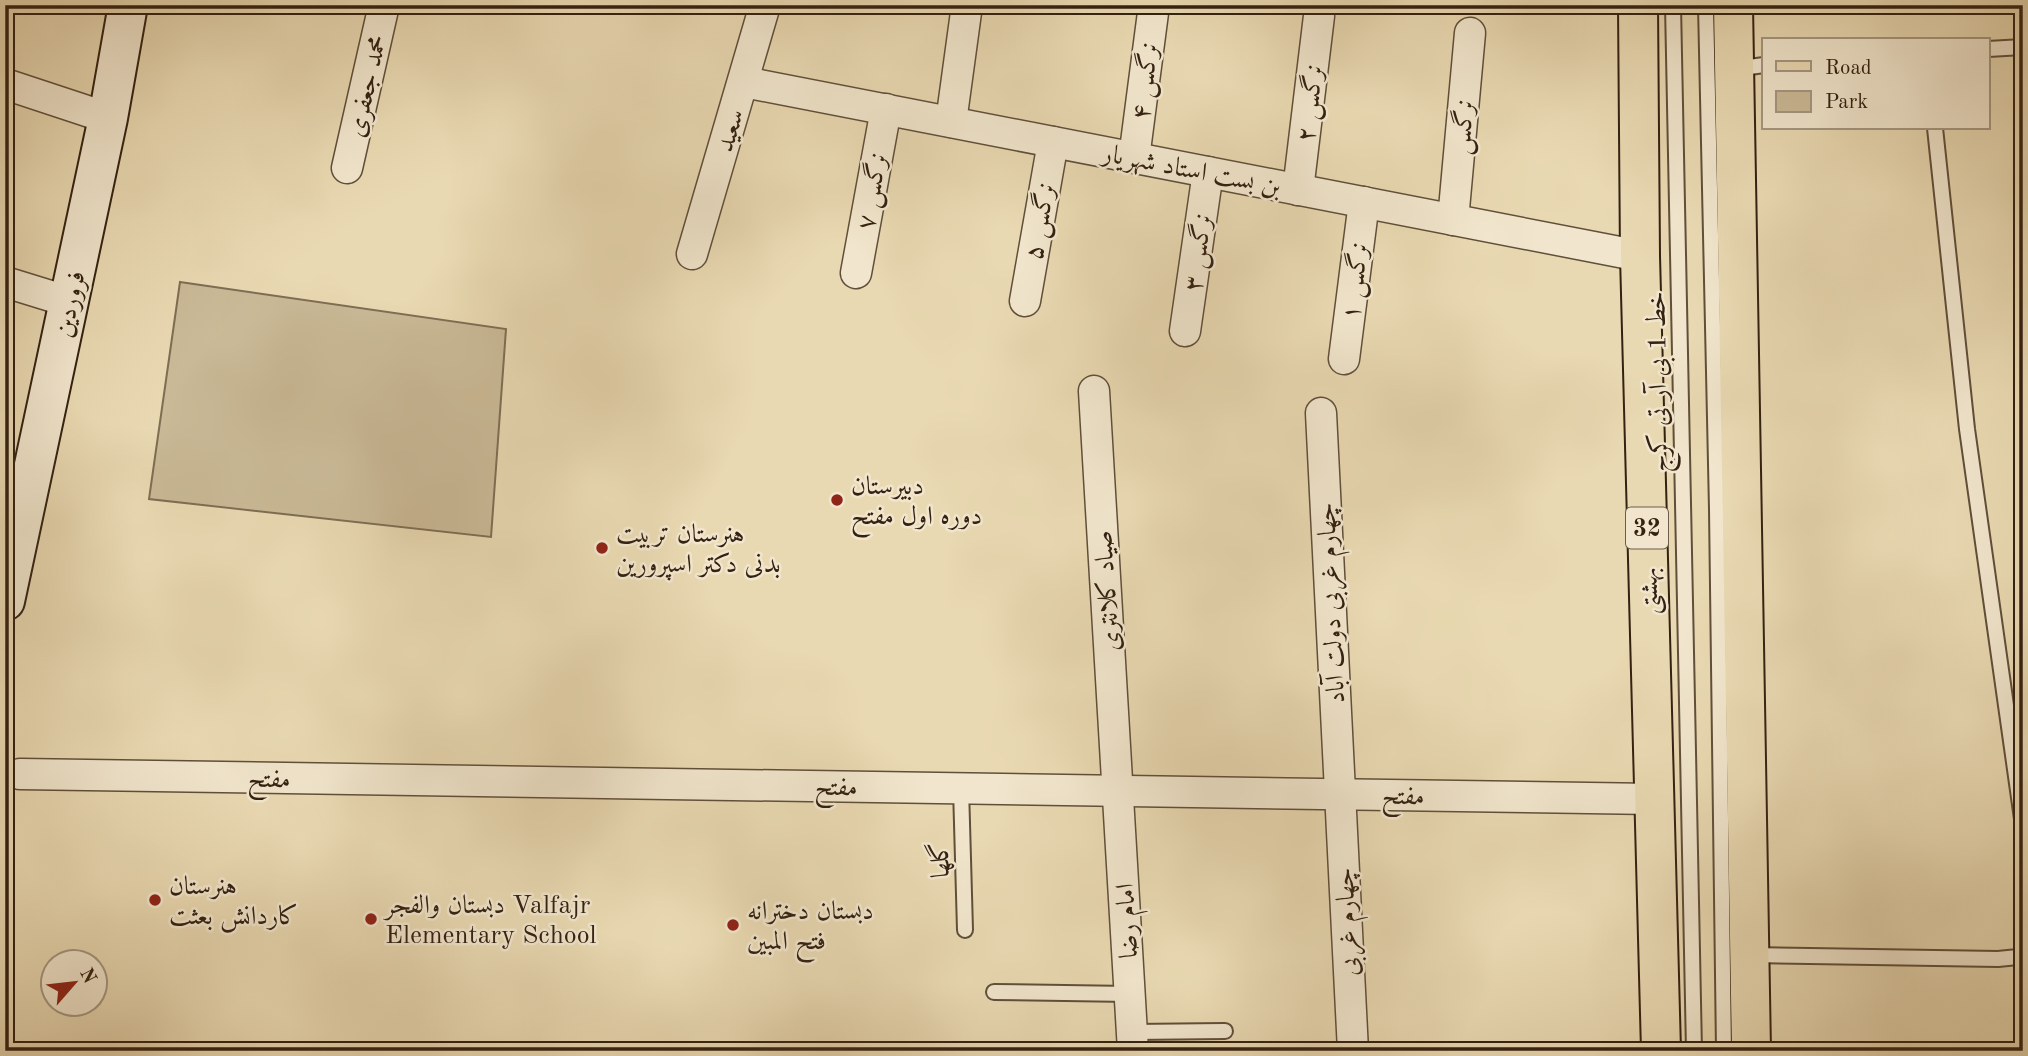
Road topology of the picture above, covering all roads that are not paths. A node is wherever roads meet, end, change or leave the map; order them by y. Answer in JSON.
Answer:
{"nodes":[{"id":1,"x":128,"y":5,"type":"edge"},
{"id":2,"x":384,"y":5,"type":"edge"},
{"id":3,"x":765,"y":5,"type":"edge"},
{"id":4,"x":967,"y":5,"type":"edge"},
{"id":5,"x":1154,"y":5,"type":"edge"},
{"id":6,"x":1638,"y":5,"type":"edge"},
{"id":7,"x":1673,"y":5,"type":"edge"},
{"id":8,"x":1706,"y":5,"type":"edge"},
{"id":9,"x":1733,"y":5,"type":"edge"},
{"id":10,"x":1319,"y":16,"type":"dead end"},
{"id":11,"x":1470,"y":33,"type":"dead end"},
{"id":12,"x":2023,"y":47,"type":"edge"},
{"id":13,"x":1990,"y":49,"type":"edge"},
{"id":14,"x":1749,"y":67,"type":"edge"},
{"id":15,"x":744,"y":82,"type":"junction"},
{"id":16,"x":5,"y":84,"type":"edge"},
{"id":17,"x":886,"y":109,"type":"junction"},
{"id":18,"x":108,"y":118,"type":"junction"},
{"id":19,"x":951,"y":122,"type":"junction"},
{"id":20,"x":1935,"y":130,"type":"edge"},
{"id":21,"x":1052,"y":142,"type":"junction"},
{"id":22,"x":1134,"y":158,"type":"junction"},
{"id":23,"x":347,"y":167,"type":"dead end"},
{"id":24,"x":1208,"y":172,"type":"junction"},
{"id":25,"x":1298,"y":190,"type":"junction"},
{"id":26,"x":1364,"y":202,"type":"junction"},
{"id":27,"x":1454,"y":220,"type":"junction"},
{"id":28,"x":692,"y":254,"type":"dead end"},
{"id":29,"x":1640,"y":256,"type":"junction"},
{"id":30,"x":856,"y":273,"type":"dead end"},
{"id":31,"x":5,"y":282,"type":"edge"},
{"id":32,"x":1025,"y":301,"type":"dead end"},
{"id":33,"x":70,"y":302,"type":"junction"},
{"id":34,"x":1185,"y":331,"type":"dead end"},
{"id":35,"x":1344,"y":359,"type":"dead end"},
{"id":36,"x":1094,"y":391,"type":"dead end"},
{"id":37,"x":1321,"y":413,"type":"dead end"},
{"id":38,"x":18,"y":480,"type":"edge"},
{"id":39,"x":5,"y":601,"type":"edge"},
{"id":40,"x":20,"y":774,"type":"dead end"},
{"id":41,"x":961,"y":788,"type":"junction"},
{"id":42,"x":1118,"y":790,"type":"junction"},
{"id":43,"x":1338,"y":794,"type":"junction"},
{"id":44,"x":1653,"y":799,"type":"junction"},
{"id":45,"x":2023,"y":826,"type":"edge"},
{"id":46,"x":965,"y":930,"type":"dead end"},
{"id":47,"x":2023,"y":953,"type":"edge"},
{"id":48,"x":1749,"y":954,"type":"junction"},
{"id":49,"x":993,"y":992,"type":"dead end"},
{"id":50,"x":1130,"y":994,"type":"junction"},
{"id":51,"x":1226,"y":1031,"type":"dead end"},
{"id":52,"x":1133,"y":1042,"type":"edge"},
{"id":53,"x":1353,"y":1051,"type":"edge"},
{"id":54,"x":1661,"y":1051,"type":"edge"},
{"id":55,"x":1694,"y":1051,"type":"edge"},
{"id":56,"x":1724,"y":1051,"type":"edge"},
{"id":57,"x":1751,"y":1051,"type":"edge"}],
"edges":[{"from":1,"to":18,"type":"street","name":"فروردین"},
{"from":2,"to":23,"type":"street","name":"محمد جعفری"},
{"from":3,"to":15,"type":"street","name":"سعید"},
{"from":4,"to":19,"type":"street"},
{"from":5,"to":22,"type":"street","name":"نرگس ۴"},
{"from":6,"to":29,"type":"main road","name":"بهشتی","number":"32"},
{"from":7,"to":55,"type":"lane","name":"خط 1 بی آر تی کرج"},
{"from":8,"to":56,"type":"lane"},
{"from":9,"to":14,"type":"main road"},
{"from":10,"to":25,"type":"street","name":"نرگس ۲"},
{"from":11,"to":27,"type":"street","name":"نرگس"},
{"from":12,"to":13,"type":"lane"},
{"from":14,"to":48,"type":"main road"},
{"from":15,"to":17,"type":"street","name":"بن بست استاد شهریار"},
{"from":15,"to":28,"type":"street","name":"سعید"},
{"from":16,"to":18,"type":"street"},
{"from":17,"to":19,"type":"street","name":"بن بست استاد شهریار"},
{"from":17,"to":30,"type":"street","name":"نرگس ۷"},
{"from":18,"to":33,"type":"street","name":"فروردین"},
{"from":19,"to":21,"type":"street","name":"بن بست استاد شهریار"},
{"from":20,"to":45,"type":"lane"},
{"from":21,"to":22,"type":"street","name":"بن بست استاد شهریار"},
{"from":21,"to":32,"type":"street","name":"نرگس ۵"},
{"from":22,"to":24,"type":"street","name":"بن بست استاد شهریار"},
{"from":24,"to":25,"type":"street","name":"بن بست استاد شهریار"},
{"from":24,"to":34,"type":"street","name":"نرگس ۳"},
{"from":25,"to":26,"type":"street","name":"بن بست استاد شهریار"},
{"from":26,"to":27,"type":"street","name":"بن بست استاد شهریار"},
{"from":26,"to":35,"type":"street","name":"نرگس ۱"},
{"from":27,"to":29,"type":"street","name":"بن بست استاد شهریار"},
{"from":29,"to":44,"type":"main road","name":"بهشتی","number":"32"},
{"from":31,"to":33,"type":"street"},
{"from":33,"to":38,"type":"street","name":"فروردین"},
{"from":36,"to":42,"type":"street","name":"صیاد کلانتری"},
{"from":37,"to":43,"type":"street","name":"چهارم غربی دولت آباد"},
{"from":38,"to":39,"type":"street","name":"فروردین"},
{"from":40,"to":41,"type":"street","name":"مفتح"},
{"from":41,"to":42,"type":"street","name":"مفتح"},
{"from":41,"to":46,"type":"lane","name":"گلها"},
{"from":42,"to":43,"type":"street","name":"مفتح"},
{"from":42,"to":50,"type":"street","name":"امام رضا"},
{"from":43,"to":44,"type":"street","name":"مفتح"},
{"from":43,"to":53,"type":"street","name":"چهارم غربی"},
{"from":44,"to":54,"type":"main road","name":"بهشتی","number":"32"},
{"from":47,"to":48,"type":"lane"},
{"from":48,"to":57,"type":"main road"},
{"from":49,"to":50,"type":"lane"},
{"from":50,"to":52,"type":"street","name":"امام رضا"},
{"from":51,"to":52,"type":"lane"}]}
